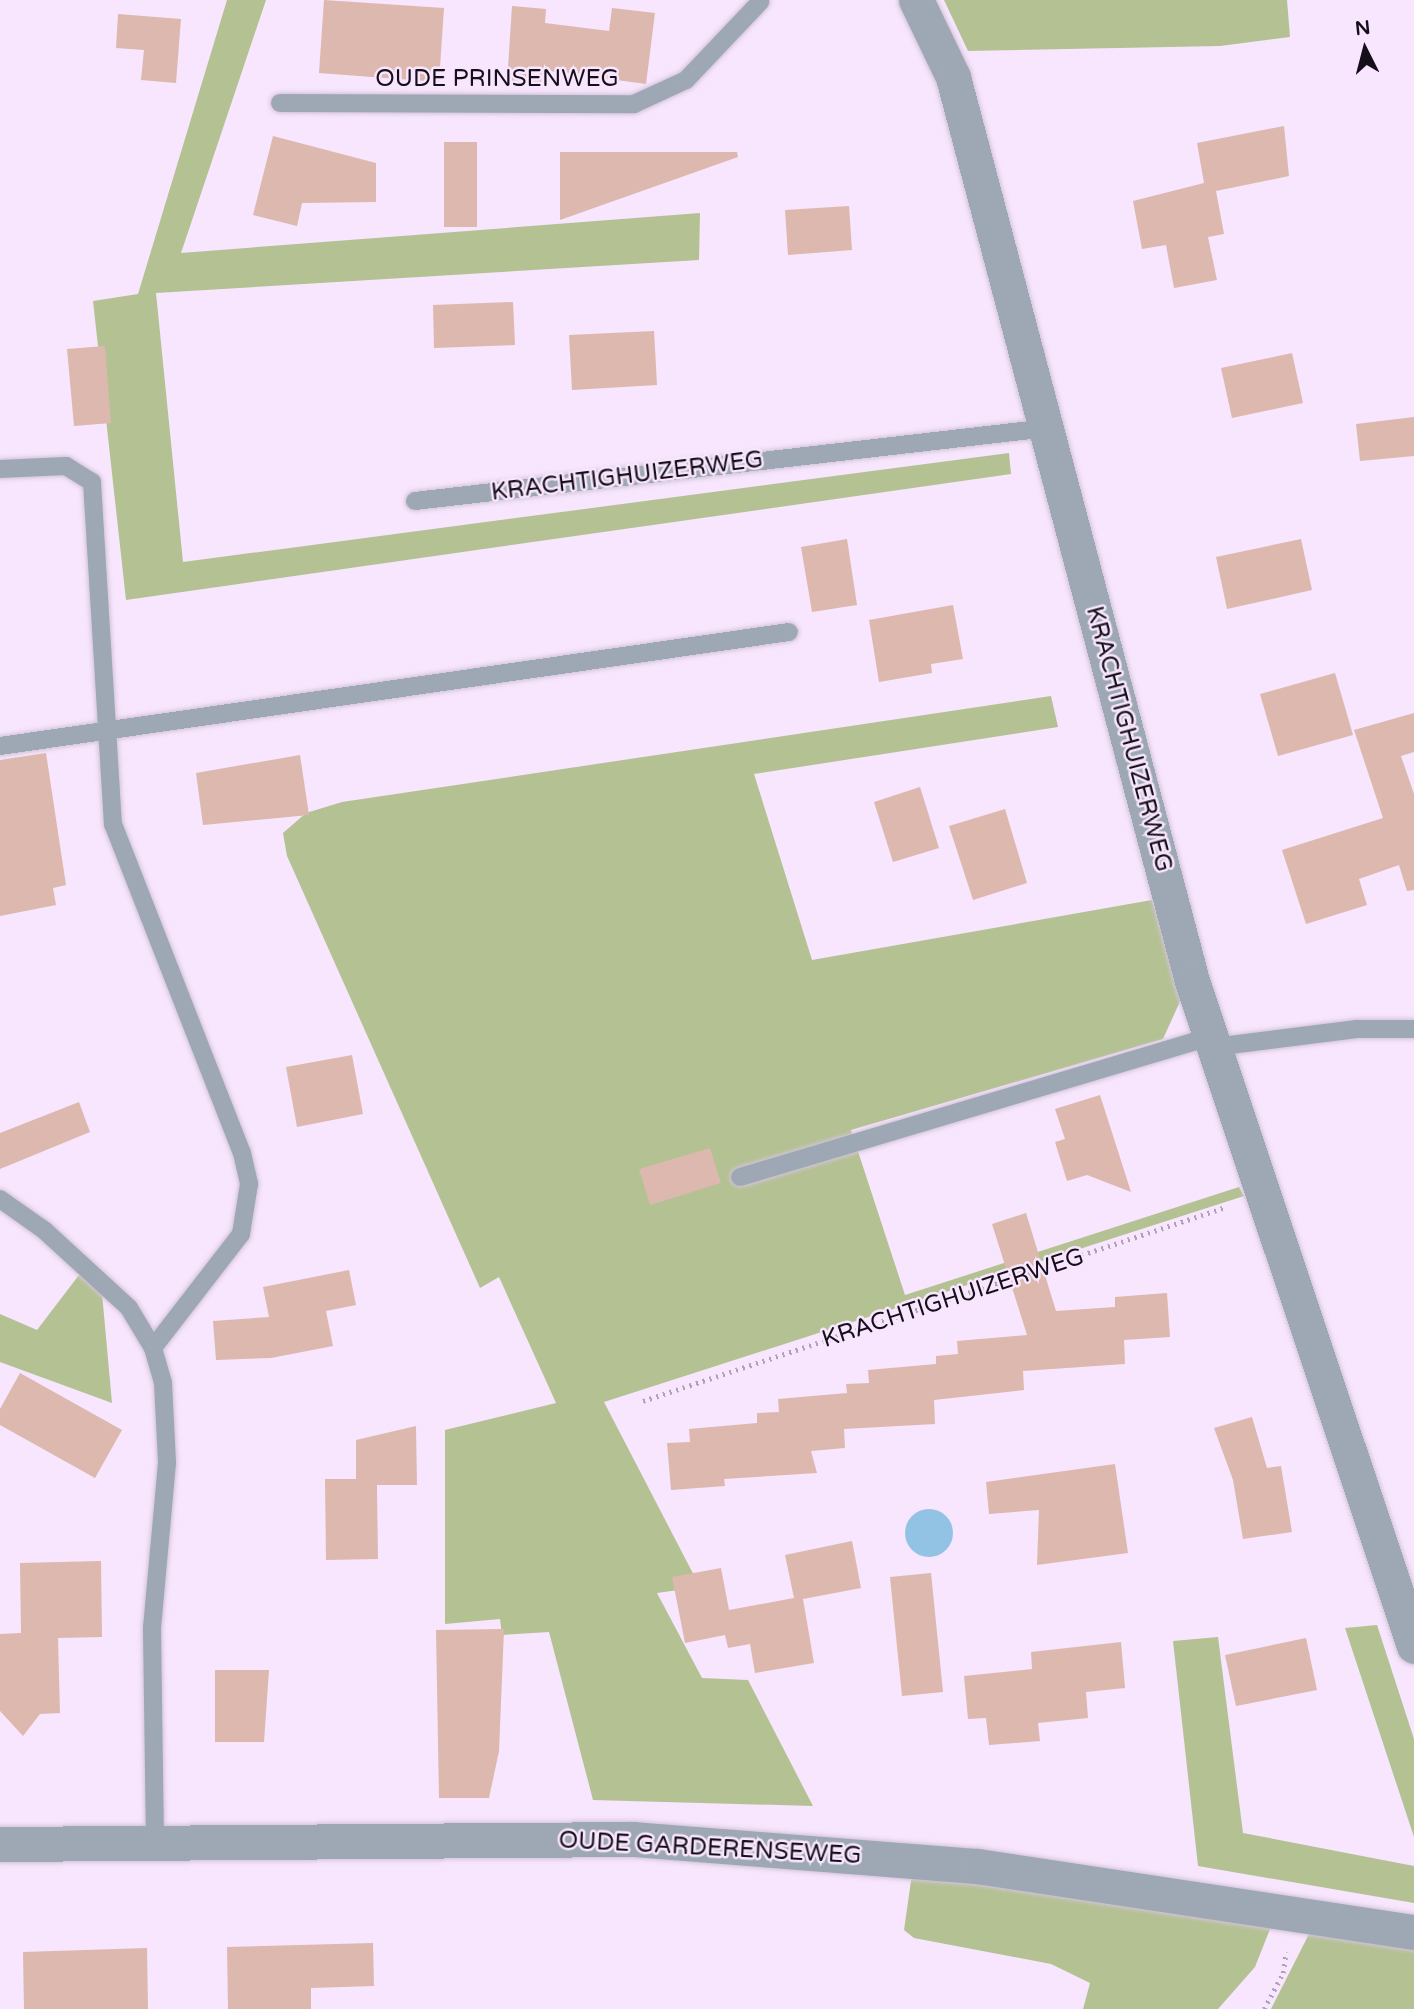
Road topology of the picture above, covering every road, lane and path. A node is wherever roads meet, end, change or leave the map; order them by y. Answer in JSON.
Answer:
{"nodes":[{"id":1,"x":916,"y":0,"type":"edge"},
{"id":2,"x":757,"y":1,"type":"edge"},
{"id":3,"x":280,"y":103,"type":"dead end"},
{"id":4,"x":1048,"y":428,"type":"junction"},
{"id":5,"x":0,"y":470,"type":"edge"},
{"id":6,"x":415,"y":501,"type":"dead end"},
{"id":7,"x":789,"y":632,"type":"dead end"},
{"id":8,"x":107,"y":729,"type":"junction"},
{"id":9,"x":0,"y":746,"type":"edge"},
{"id":10,"x":1414,"y":1029,"type":"edge"},
{"id":11,"x":1212,"y":1042,"type":"junction"},
{"id":12,"x":740,"y":1177,"type":"dead end"},
{"id":13,"x":1263,"y":1194,"type":"junction"},
{"id":14,"x":0,"y":1199,"type":"edge"},
{"id":15,"x":153,"y":1348,"type":"junction"},
{"id":16,"x":643,"y":1401,"type":"dead end"},
{"id":17,"x":1414,"y":1646,"type":"edge"},
{"id":18,"x":155,"y":1842,"type":"junction"},
{"id":19,"x":0,"y":1844,"type":"edge"},
{"id":20,"x":1292,"y":1911,"type":"junction"},
{"id":21,"x":1414,"y":1932,"type":"edge"},
{"id":22,"x":1264,"y":2009,"type":"edge"}],
"edges":[{"from":1,"to":4,"type":"street","name":"KRACHTIGHUIZERWEG"},
{"from":2,"to":3,"type":"lane","name":"OUDE PRINSENWEG"},
{"from":4,"to":6,"type":"lane","name":"KRACHTIGHUIZERWEG"},
{"from":4,"to":11,"type":"street","name":"KRACHTIGHUIZERWEG"},
{"from":5,"to":8,"type":"lane"},
{"from":7,"to":8,"type":"lane"},
{"from":8,"to":9,"type":"lane"},
{"from":8,"to":15,"type":"lane"},
{"from":10,"to":11,"type":"lane"},
{"from":11,"to":12,"type":"lane"},
{"from":11,"to":13,"type":"street","name":"KRACHTIGHUIZERWEG"},
{"from":13,"to":16,"type":"path","name":"KRACHTIGHUIZERWEG"},
{"from":13,"to":17,"type":"street","name":"KRACHTIGHUIZERWEG"},
{"from":14,"to":15,"type":"lane"},
{"from":15,"to":18,"type":"lane"},
{"from":18,"to":19,"type":"street","name":"OUDE GARDERENSEWEG"},
{"from":18,"to":20,"type":"street","name":"OUDE GARDERENSEWEG"},
{"from":20,"to":21,"type":"street","name":"OUDE GARDERENSEWEG"},
{"from":20,"to":22,"type":"path"}]}
